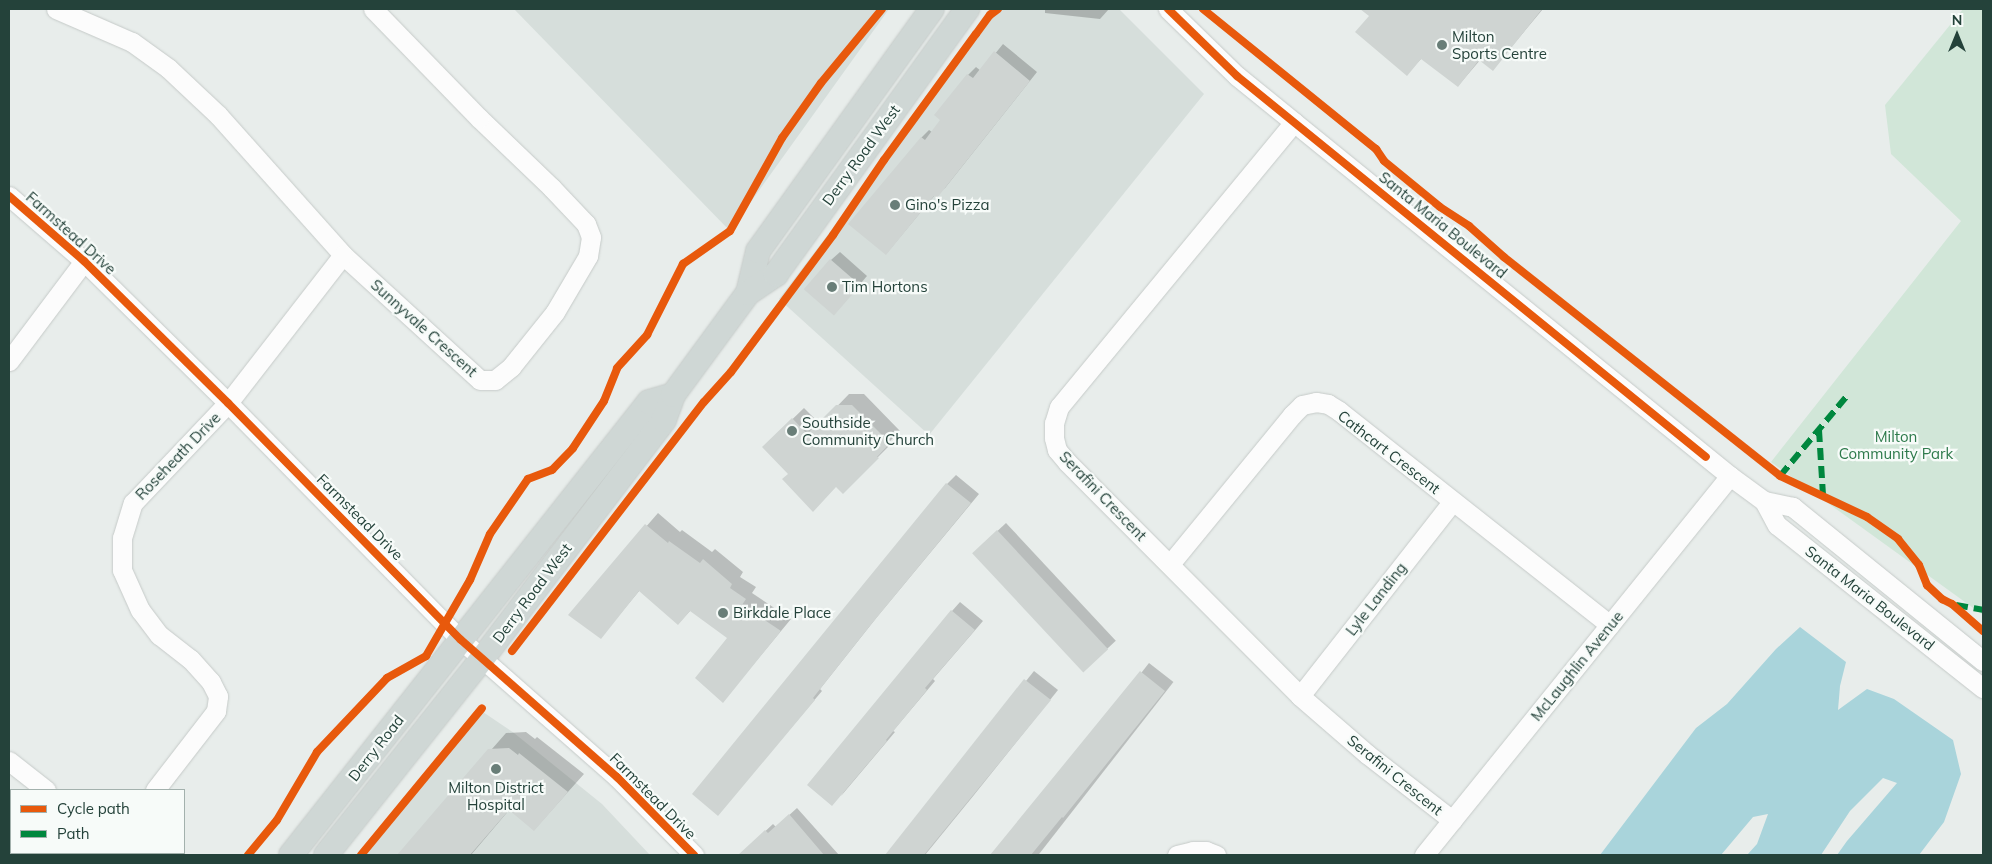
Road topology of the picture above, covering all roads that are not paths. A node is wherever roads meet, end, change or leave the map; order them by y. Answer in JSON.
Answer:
{"nodes":[{"id":1,"x":56,"y":9,"type":"edge"},
{"id":2,"x":373,"y":9,"type":"edge"},
{"id":3,"x":932,"y":9,"type":"edge"},
{"id":4,"x":967,"y":9,"type":"edge"},
{"id":5,"x":1168,"y":9,"type":"edge"},
{"id":6,"x":1294,"y":122,"type":"junction"},
{"id":7,"x":9,"y":196,"type":"edge"},
{"id":8,"x":343,"y":255,"type":"junction"},
{"id":9,"x":84,"y":261,"type":"junction"},
{"id":10,"x":748,"y":292,"type":"junction"},
{"id":11,"x":9,"y":361,"type":"edge"},
{"id":12,"x":673,"y":395,"type":"junction"},
{"id":13,"x":228,"y":403,"type":"junction"},
{"id":14,"x":1730,"y":476,"type":"junction"},
{"id":15,"x":1764,"y":501,"type":"junction"},
{"id":16,"x":1452,"y":502,"type":"junction"},
{"id":17,"x":1170,"y":564,"type":"junction"},
{"id":18,"x":1610,"y":626,"type":"junction"},
{"id":19,"x":462,"y":640,"type":"junction"},
{"id":20,"x":482,"y":659,"type":"junction"},
{"id":21,"x":1983,"y":661,"type":"edge"},
{"id":22,"x":1983,"y":688,"type":"edge"},
{"id":23,"x":1300,"y":696,"type":"junction"},
{"id":24,"x":9,"y":761,"type":"edge"},
{"id":25,"x":45,"y":789,"type":"edge"},
{"id":26,"x":156,"y":789,"type":"edge"},
{"id":27,"x":1452,"y":820,"type":"junction"},
{"id":28,"x":290,"y":855,"type":"edge"},
{"id":29,"x":326,"y":855,"type":"edge"},
{"id":30,"x":694,"y":855,"type":"edge"},
{"id":31,"x":1177,"y":855,"type":"edge"},
{"id":32,"x":1216,"y":855,"type":"edge"},
{"id":33,"x":1424,"y":855,"type":"edge"}],
"edges":[{"from":1,"to":8,"type":"street","name":"Sunnyvale Crescent"},
{"from":2,"to":8,"type":"street","name":"Sunnyvale Crescent"},
{"from":3,"to":10,"type":"main road","name":"Derry Road West"},
{"from":4,"to":10,"type":"main road","name":"Derry Road West"},
{"from":5,"to":6,"type":"street","name":"Santa Maria Boulevard"},
{"from":6,"to":14,"type":"street","name":"Santa Maria Boulevard"},
{"from":6,"to":17,"type":"street","name":"Serafini Crescent"},
{"from":7,"to":9,"type":"street","name":"Farmstead Drive"},
{"from":8,"to":13,"type":"street","name":"Roseheath Drive"},
{"from":9,"to":11,"type":"street"},
{"from":9,"to":13,"type":"street","name":"Farmstead Drive"},
{"from":10,"to":12,"type":"main road","name":"Derry Road West"},
{"from":12,"to":19,"type":"main road","name":"Derry Road West"},
{"from":12,"to":20,"type":"main road","name":"Derry Road West"},
{"from":13,"to":19,"type":"street","name":"Farmstead Drive"},
{"from":13,"to":26,"type":"street","name":"Roseheath Drive"},
{"from":14,"to":15,"type":"street","name":"Santa Maria Boulevard"},
{"from":14,"to":18,"type":"street","name":"McLaughlin Avenue"},
{"from":15,"to":21,"type":"street","name":"Santa Maria Boulevard"},
{"from":15,"to":22,"type":"street","name":"Santa Maria Boulevard"},
{"from":16,"to":17,"type":"street","name":"Cathcart Crescent"},
{"from":16,"to":18,"type":"street","name":"Cathcart Crescent"},
{"from":16,"to":23,"type":"street","name":"Lyle Landing"},
{"from":17,"to":23,"type":"street","name":"Serafini Crescent"},
{"from":18,"to":27,"type":"street","name":"McLaughlin Avenue"},
{"from":19,"to":20,"type":"street","name":"Farmstead Drive"},
{"from":19,"to":28,"type":"main road","name":"Derry Road"},
{"from":20,"to":29,"type":"main road","name":"Derry Road West"},
{"from":20,"to":30,"type":"street","name":"Farmstead Drive"},
{"from":23,"to":27,"type":"street","name":"Serafini Crescent"},
{"from":24,"to":25,"type":"street"},
{"from":27,"to":33,"type":"street","name":"McLaughlin Avenue"},
{"from":31,"to":32,"type":"street"}]}
